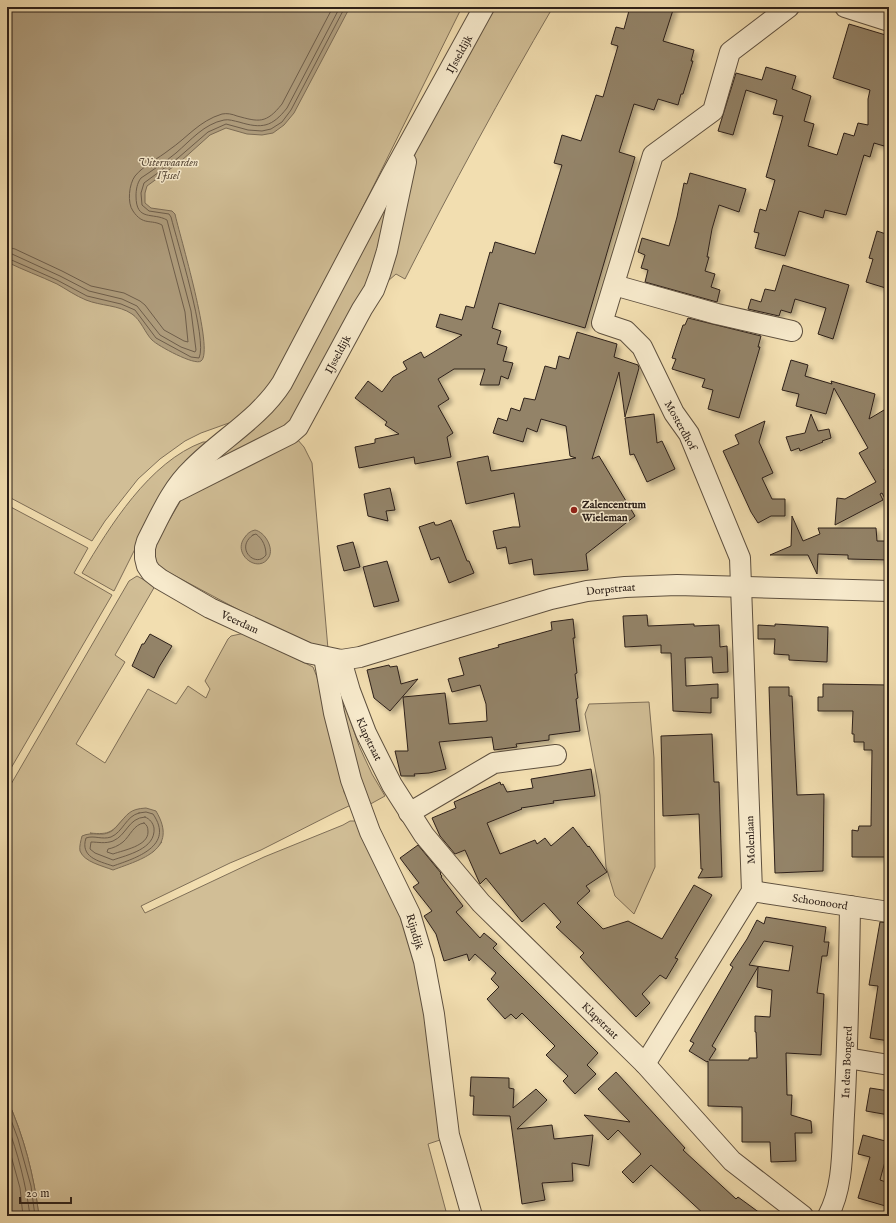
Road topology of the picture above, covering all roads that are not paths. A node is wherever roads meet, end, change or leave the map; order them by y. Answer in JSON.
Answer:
{"nodes":[{"id":1,"x":484,"y":7,"type":"edge"},
{"id":2,"x":789,"y":7,"type":"edge"},
{"id":3,"x":846,"y":7,"type":"edge"},
{"id":4,"x":889,"y":21,"type":"edge"},
{"id":5,"x":410,"y":142,"type":"junction"},
{"id":6,"x":614,"y":285,"type":"junction"},
{"id":7,"x":792,"y":330,"type":"dead end"},
{"id":8,"x":172,"y":494,"type":"junction"},
{"id":9,"x":147,"y":566,"type":"joint"},
{"id":10,"x":741,"y":586,"type":"junction"},
{"id":11,"x":889,"y":591,"type":"edge"},
{"id":12,"x":333,"y":659,"type":"junction"},
{"id":13,"x":556,"y":755,"type":"dead end"},
{"id":14,"x":409,"y":813,"type":"junction"},
{"id":15,"x":752,"y":891,"type":"junction"},
{"id":16,"x":850,"y":906,"type":"junction"},
{"id":17,"x":889,"y":912,"type":"edge"},
{"id":18,"x":847,"y":1058,"type":"junction"},
{"id":19,"x":645,"y":1064,"type":"junction"},
{"id":20,"x":889,"y":1065,"type":"edge"},
{"id":21,"x":472,"y":1216,"type":"edge"},
{"id":22,"x":803,"y":1216,"type":"edge"},
{"id":23,"x":828,"y":1216,"type":"edge"}],
"edges":[{"from":1,"to":5,"type":"street","name":"IJsseldijk"},
{"from":2,"to":6,"type":"street","name":"Mosterdhof"},
{"from":3,"to":4,"type":"street"},
{"from":5,"to":8,"type":"street","name":"IJsseldijk"},
{"from":5,"to":8,"type":"street","name":"IJsseldijk"},
{"from":6,"to":7,"type":"street"},
{"from":6,"to":10,"type":"street","name":"Mosterdhof"},
{"from":8,"to":9,"type":"street","name":"IJsseldijk"},
{"from":9,"to":12,"type":"street","name":"Veerdam"},
{"from":10,"to":11,"type":"street","name":"Dorpstraat"},
{"from":10,"to":12,"type":"street","name":"Dorpstraat"},
{"from":10,"to":15,"type":"street","name":"Molenlaan"},
{"from":12,"to":14,"type":"street","name":"Klapstraat"},
{"from":12,"to":21,"type":"street","name":"Rijndijk"},
{"from":13,"to":14,"type":"street"},
{"from":14,"to":19,"type":"street","name":"Klapstraat"},
{"from":15,"to":16,"type":"street","name":"Schoonoord"},
{"from":15,"to":19,"type":"street"},
{"from":16,"to":17,"type":"street","name":"Schoonoord"},
{"from":16,"to":18,"type":"street","name":"In den Bongerd"},
{"from":18,"to":20,"type":"street"},
{"from":18,"to":23,"type":"street","name":"In den Bongerd"},
{"from":19,"to":22,"type":"street","name":"Klapstraat"}]}
